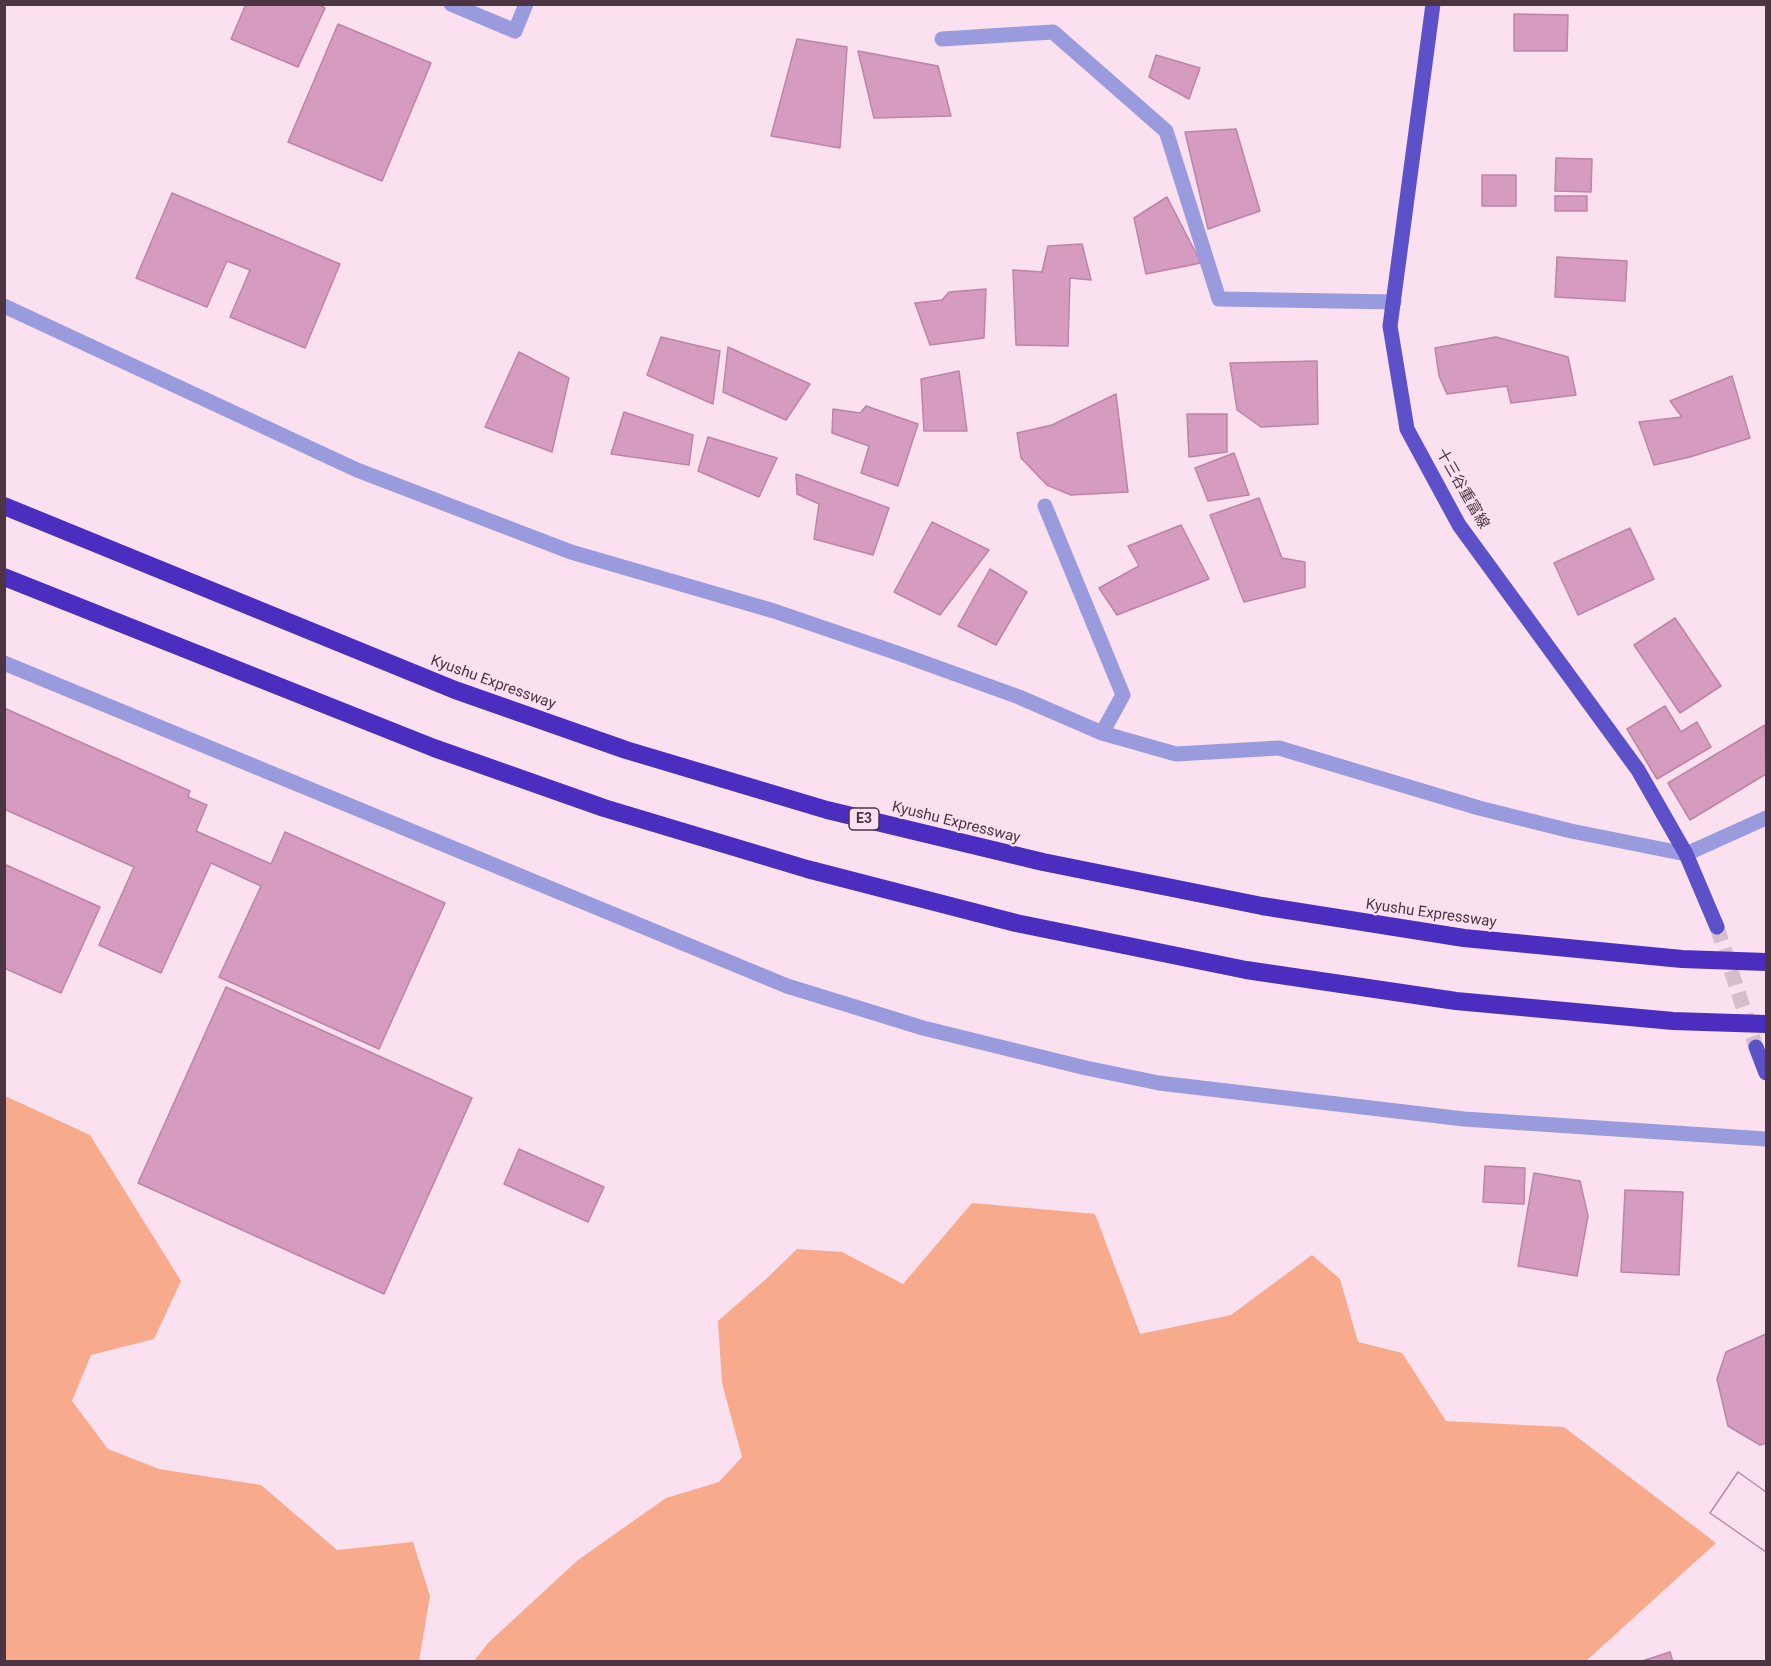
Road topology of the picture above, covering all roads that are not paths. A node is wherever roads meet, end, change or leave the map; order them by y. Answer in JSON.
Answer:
{"nodes":[{"id":1,"x":451,"y":4,"type":"edge"},
{"id":2,"x":526,"y":4,"type":"edge"},
{"id":3,"x":1433,"y":4,"type":"edge"},
{"id":4,"x":942,"y":39,"type":"dead end"},
{"id":5,"x":1394,"y":302,"type":"junction"},
{"id":6,"x":4,"y":306,"type":"edge"},
{"id":7,"x":4,"y":506,"type":"edge"},
{"id":8,"x":1046,"y":506,"type":"dead end"},
{"id":9,"x":4,"y":577,"type":"edge"},
{"id":10,"x":4,"y":663,"type":"edge"},
{"id":11,"x":1102,"y":732,"type":"junction"},
{"id":12,"x":1767,"y":818,"type":"edge"},
{"id":13,"x":1686,"y":855,"type":"junction"},
{"id":14,"x":1717,"y":927,"type":"tunnel mouth"},
{"id":15,"x":1767,"y":962,"type":"edge"},
{"id":16,"x":1767,"y":1024,"type":"edge"},
{"id":17,"x":1756,"y":1047,"type":"tunnel mouth"},
{"id":18,"x":1767,"y":1073,"type":"edge"},
{"id":19,"x":1767,"y":1139,"type":"edge"}],
"edges":[{"from":1,"to":2,"type":"street"},
{"from":3,"to":5,"type":"main road","name":"十三谷重富線"},
{"from":4,"to":5,"type":"street"},
{"from":5,"to":13,"type":"main road","name":"十三谷重富線"},
{"from":6,"to":11,"type":"street"},
{"from":7,"to":15,"type":"highway","name":"Kyushu Expressway","number":"E3"},
{"from":8,"to":11,"type":"street"},
{"from":9,"to":16,"type":"highway"},
{"from":10,"to":19,"type":"street"},
{"from":11,"to":13,"type":"street"},
{"from":12,"to":13,"type":"street"},
{"from":13,"to":14,"type":"main road","name":"十三谷重富線"},
{"from":17,"to":18,"type":"main road"}]}
